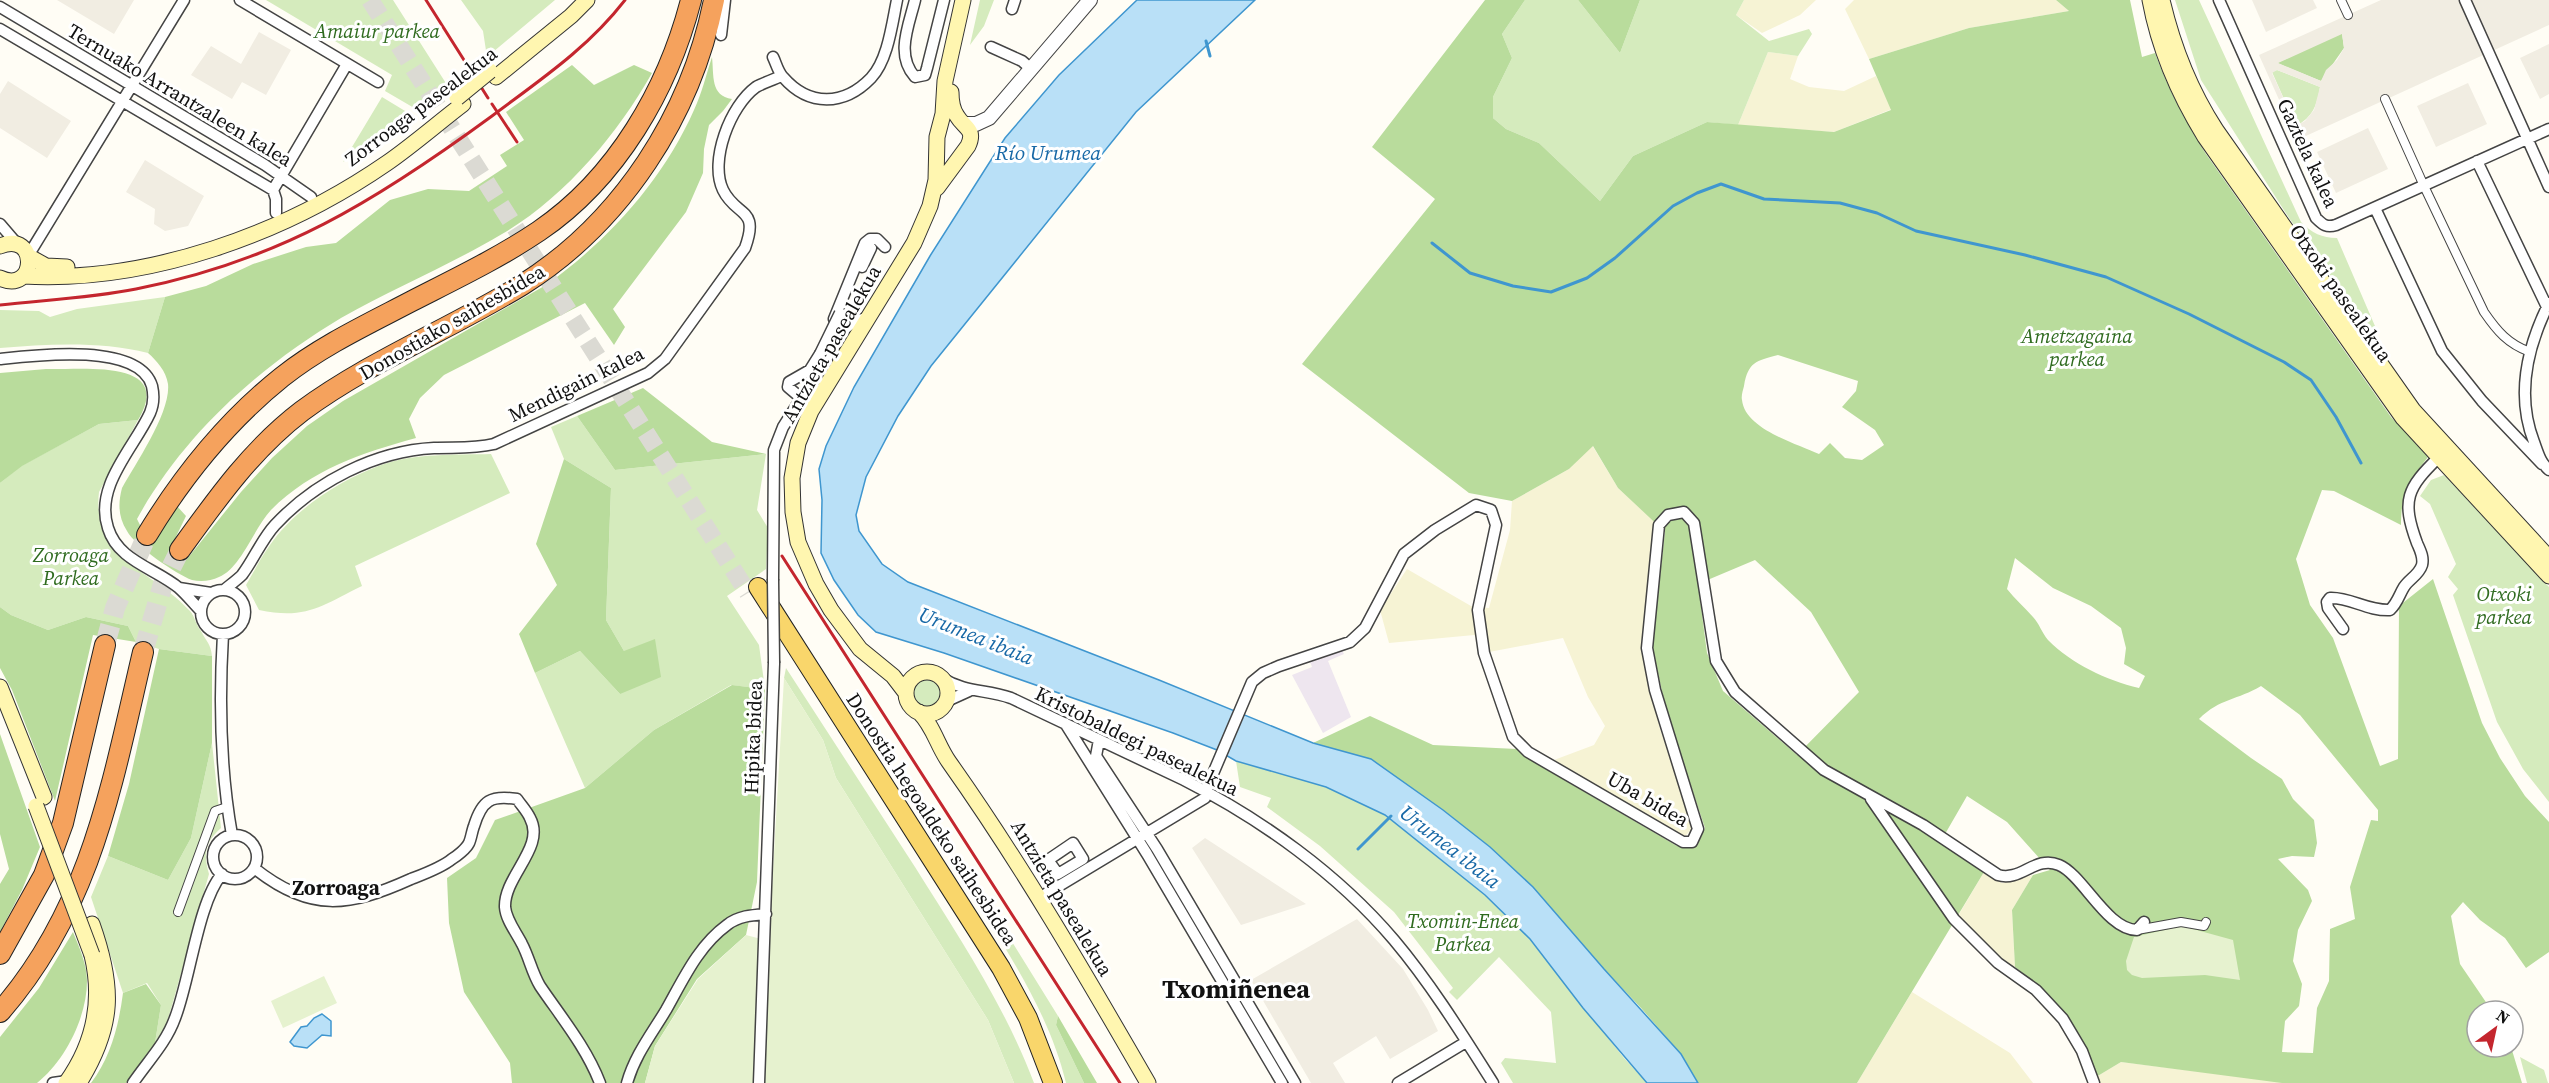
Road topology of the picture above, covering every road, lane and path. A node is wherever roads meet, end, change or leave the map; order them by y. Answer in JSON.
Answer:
{"nodes":[{"id":1,"x":184,"y":0,"type":"edge"},
{"id":2,"x":240,"y":0,"type":"edge"},
{"id":3,"x":574,"y":0,"type":"edge"},
{"id":4,"x":587,"y":0,"type":"edge"},
{"id":5,"x":691,"y":0,"type":"edge"},
{"id":6,"x":714,"y":0,"type":"edge"},
{"id":7,"x":726,"y":0,"type":"edge"},
{"id":8,"x":897,"y":0,"type":"edge"},
{"id":9,"x":915,"y":0,"type":"edge"},
{"id":10,"x":944,"y":0,"type":"edge"},
{"id":11,"x":963,"y":0,"type":"edge"},
{"id":12,"x":970,"y":0,"type":"edge"},
{"id":13,"x":2150,"y":0,"type":"edge"},
{"id":14,"x":2163,"y":0,"type":"edge"},
{"id":15,"x":2218,"y":0,"type":"edge"},
{"id":16,"x":2341,"y":0,"type":"edge"},
{"id":17,"x":2465,"y":0,"type":"edge"},
{"id":18,"x":1086,"y":1,"type":"edge"},
{"id":19,"x":0,"y":7,"type":"edge"},
{"id":20,"x":2348,"y":15,"type":"dead end"},
{"id":21,"x":0,"y":29,"type":"edge"},
{"id":22,"x":721,"y":34,"type":"dead end"},
{"id":23,"x":992,"y":47,"type":"dead end"},
{"id":24,"x":773,"y":57,"type":"dead end"},
{"id":25,"x":347,"y":64,"type":"junction"},
{"id":26,"x":1030,"y":68,"type":"junction"},
{"id":27,"x":493,"y":74,"type":"junction"},
{"id":28,"x":781,"y":76,"type":"junction"},
{"id":29,"x":378,"y":82,"type":"dead end"},
{"id":30,"x":132,"y":86,"type":"junction"},
{"id":31,"x":2385,"y":99,"type":"dead end"},
{"id":32,"x":123,"y":101,"type":"junction"},
{"id":33,"x":460,"y":101,"type":"junction"},
{"id":34,"x":962,"y":122,"type":"junction"},
{"id":35,"x":941,"y":125,"type":"junction"},
{"id":36,"x":2549,"y":129,"type":"edge"},
{"id":37,"x":2528,"y":139,"type":"junction"},
{"id":38,"x":938,"y":141,"type":"junction"},
{"id":39,"x":966,"y":149,"type":"junction"},
{"id":40,"x":2477,"y":161,"type":"junction"},
{"id":41,"x":281,"y":177,"type":"junction"},
{"id":42,"x":2424,"y":186,"type":"junction"},
{"id":43,"x":2549,"y":187,"type":"edge"},
{"id":44,"x":273,"y":190,"type":"junction"},
{"id":45,"x":934,"y":193,"type":"junction"},
{"id":46,"x":310,"y":196,"type":"junction"},
{"id":47,"x":2375,"y":208,"type":"junction"},
{"id":48,"x":276,"y":213,"type":"junction"},
{"id":49,"x":0,"y":224,"type":"edge"},
{"id":50,"x":0,"y":246,"type":"edge"},
{"id":51,"x":885,"y":247,"type":"dead end"},
{"id":52,"x":871,"y":249,"type":"dead end"},
{"id":53,"x":23,"y":250,"type":"junction"},
{"id":54,"x":23,"y":276,"type":"junction"},
{"id":55,"x":0,"y":278,"type":"edge"},
{"id":56,"x":2548,"y":305,"type":"edge"},
{"id":57,"x":868,"y":317,"type":"junction"},
{"id":58,"x":2530,"y":352,"type":"junction"},
{"id":59,"x":0,"y":359,"type":"edge"},
{"id":60,"x":814,"y":362,"type":"junction"},
{"id":61,"x":789,"y":382,"type":"junction"},
{"id":62,"x":801,"y":398,"type":"junction"},
{"id":63,"x":2439,"y":457,"type":"junction"},
{"id":64,"x":2546,"y":467,"type":"edge"},
{"id":65,"x":147,"y":535,"type":"tunnel mouth"},
{"id":66,"x":180,"y":550,"type":"tunnel mouth"},
{"id":67,"x":2549,"y":558,"type":"edge"},
{"id":68,"x":2549,"y":576,"type":"edge"},
{"id":69,"x":240,"y":577,"type":"junction"},
{"id":70,"x":760,"y":586,"type":"junction"},
{"id":71,"x":178,"y":588,"type":"junction"},
{"id":72,"x":224,"y":590,"type":"junction"},
{"id":73,"x":211,"y":593,"type":"junction"},
{"id":74,"x":241,"y":598,"type":"junction"},
{"id":75,"x":201,"y":611,"type":"junction"},
{"id":76,"x":2343,"y":629,"type":"dead end"},
{"id":77,"x":224,"y":634,"type":"junction"},
{"id":78,"x":105,"y":645,"type":"tunnel mouth"},
{"id":79,"x":143,"y":652,"type":"tunnel mouth"},
{"id":80,"x":888,"y":671,"type":"junction"},
{"id":81,"x":917,"y":675,"type":"junction"},
{"id":82,"x":942,"y":678,"type":"junction"},
{"id":83,"x":1,"y":690,"type":"edge"},
{"id":84,"x":969,"y":691,"type":"junction"},
{"id":85,"x":906,"y":693,"type":"junction"},
{"id":86,"x":945,"y":704,"type":"junction"},
{"id":87,"x":0,"y":712,"type":"edge"},
{"id":88,"x":919,"y":712,"type":"junction"},
{"id":89,"x":1064,"y":723,"type":"junction"},
{"id":90,"x":937,"y":736,"type":"junction"},
{"id":91,"x":1099,"y":740,"type":"junction"},
{"id":92,"x":1184,"y":780,"type":"junction"},
{"id":93,"x":1207,"y":791,"type":"junction"},
{"id":94,"x":1869,"y":796,"type":"junction"},
{"id":95,"x":40,"y":802,"type":"junction"},
{"id":96,"x":227,"y":807,"type":"junction"},
{"id":97,"x":1186,"y":807,"type":"junction"},
{"id":98,"x":232,"y":835,"type":"junction"},
{"id":99,"x":1142,"y":836,"type":"junction"},
{"id":100,"x":254,"y":868,"type":"junction"},
{"id":101,"x":222,"y":874,"type":"junction"},
{"id":102,"x":1039,"y":898,"type":"junction"},
{"id":103,"x":178,"y":912,"type":"dead end"},
{"id":104,"x":766,"y":914,"type":"junction"},
{"id":105,"x":2206,"y":922,"type":"dead end"},
{"id":106,"x":2141,"y":926,"type":"joint"},
{"id":107,"x":0,"y":954,"type":"edge"},
{"id":108,"x":0,"y":1012,"type":"edge"},
{"id":109,"x":1466,"y":1042,"type":"junction"},
{"id":110,"x":67,"y":1083,"type":"edge"},
{"id":111,"x":133,"y":1083,"type":"edge"},
{"id":112,"x":600,"y":1083,"type":"edge"},
{"id":113,"x":627,"y":1083,"type":"edge"},
{"id":114,"x":759,"y":1083,"type":"edge"},
{"id":115,"x":1041,"y":1083,"type":"edge"},
{"id":116,"x":1053,"y":1083,"type":"edge"},
{"id":117,"x":1148,"y":1083,"type":"edge"},
{"id":118,"x":1282,"y":1083,"type":"edge"},
{"id":119,"x":1294,"y":1083,"type":"edge"},
{"id":120,"x":1398,"y":1083,"type":"edge"},
{"id":121,"x":1493,"y":1083,"type":"edge"},
{"id":122,"x":2094,"y":1083,"type":"edge"}],
"edges":[{"from":1,"to":30,"type":"street"},
{"from":2,"to":25,"type":"street"},
{"from":3,"to":27,"type":"main road","name":"Zorroaga pasealekua"},
{"from":4,"to":27,"type":"main road","name":"Zorroaga pasealekua"},
{"from":5,"to":65,"type":"highway","name":"Donostiako saihesbidea"},
{"from":6,"to":66,"type":"highway","name":"Donostiako saihesbidea"},
{"from":7,"to":22,"type":"street"},
{"from":8,"to":28,"type":"street"},
{"from":9,"to":10,"type":"street"},
{"from":11,"to":35,"type":"main road"},
{"from":12,"to":34,"type":"main road"},
{"from":13,"to":63,"type":"main road","name":"Otxoki pasealekua"},
{"from":14,"to":67,"type":"main road","name":"Otxoki pasealekua"},
{"from":15,"to":47,"type":"street","name":"Gaztela kalea"},
{"from":16,"to":20,"type":"street"},
{"from":17,"to":37,"type":"street"},
{"from":18,"to":26,"type":"street"},
{"from":19,"to":30,"type":"street","name":"Ternuako Arrantzaleen kalea"},
{"from":21,"to":32,"type":"street","name":"Ternuako Arrantzaleen kalea"},
{"from":23,"to":26,"type":"street"},
{"from":24,"to":28,"type":"street"},
{"from":25,"to":29,"type":"street"},
{"from":25,"to":41,"type":"street"},
{"from":26,"to":34,"type":"street"},
{"from":27,"to":33,"type":"main road","name":"Zorroaga pasealekua","bridge":true},
{"from":28,"to":69,"type":"street","name":"Mendigain kalea"},
{"from":30,"to":32,"type":"street"},
{"from":30,"to":41,"type":"street","name":"Ternuako Arrantzaleen kalea"},
{"from":31,"to":42,"type":"street"},
{"from":32,"to":44,"type":"street","name":"Ternuako Arrantzaleen kalea"},
{"from":32,"to":53,"type":"street"},
{"from":33,"to":46,"type":"main road","name":"Zorroaga pasealekua"},
{"from":33,"to":54,"type":"main road","name":"Zorroaga pasealekua"},
{"from":34,"to":35,"type":"main road"},
{"from":34,"to":39,"type":"main road"},
{"from":35,"to":38,"type":"main road"},
{"from":36,"to":37,"type":"street","name":"Gaztela kalea"},
{"from":37,"to":40,"type":"street","name":"Gaztela kalea"},
{"from":37,"to":43,"type":"street"},
{"from":38,"to":39,"type":"main road"},
{"from":38,"to":45,"type":"main road"},
{"from":39,"to":45,"type":"main road"},
{"from":40,"to":42,"type":"street","name":"Gaztela kalea"},
{"from":40,"to":56,"type":"street"},
{"from":41,"to":44,"type":"street"},
{"from":41,"to":46,"type":"street","name":"Ternuako Arrantzaleen kalea"},
{"from":42,"to":47,"type":"street","name":"Gaztela kalea"},
{"from":42,"to":58,"type":"street"},
{"from":44,"to":48,"type":"street","name":"Ternuako Arrantzaleen kalea"},
{"from":45,"to":57,"type":"main road","name":"Antzieta pasealekua"},
{"from":46,"to":48,"type":"main road","name":"Zorroaga pasealekua"},
{"from":47,"to":64,"type":"street"},
{"from":48,"to":53,"type":"main road","name":"Zorroaga pasealekua"},
{"from":49,"to":53,"type":"street"},
{"from":50,"to":53,"type":"main road"},
{"from":51,"to":60,"type":"street"},
{"from":52,"to":60,"type":"street","bridge":true},
{"from":53,"to":54,"type":"main road"},
{"from":54,"to":55,"type":"main road","name":"Zorroaga pasealekua"},
{"from":56,"to":58,"type":"street"},
{"from":57,"to":62,"type":"street","name":"Hipika bidea"},
{"from":57,"to":80,"type":"main road","name":"Antzieta pasealekua"},
{"from":58,"to":64,"type":"street"},
{"from":59,"to":71,"type":"street"},
{"from":60,"to":61,"type":"street"},
{"from":60,"to":61,"type":"street"},
{"from":61,"to":62,"type":"street"},
{"from":62,"to":70,"type":"street","name":"Hipika bidea"},
{"from":63,"to":68,"type":"main road","name":"Otxoki pasealekua"},
{"from":63,"to":76,"type":"street"},
{"from":69,"to":72,"type":"street","name":"Mendigain kalea"},
{"from":69,"to":74,"type":"street"},
{"from":70,"to":104,"type":"street","name":"Hipika bidea","bridge":true},
{"from":70,"to":115,"type":"main road","name":"Donostia hegoaldeko saihesbidea"},
{"from":70,"to":116,"type":"main road","name":"Donostia hegoaldeko saihesbidea"},
{"from":71,"to":73,"type":"street"},
{"from":71,"to":75,"type":"street"},
{"from":72,"to":73,"type":"street"},
{"from":72,"to":74,"type":"street"},
{"from":73,"to":75,"type":"street"},
{"from":74,"to":77,"type":"street"},
{"from":75,"to":77,"type":"street"},
{"from":77,"to":96,"type":"street"},
{"from":78,"to":107,"type":"highway"},
{"from":79,"to":108,"type":"highway"},
{"from":80,"to":81,"type":"main road","name":"Antzieta pasealekua"},
{"from":80,"to":85,"type":"main road","name":"Antzieta pasealekua"},
{"from":81,"to":82,"type":"main road"},
{"from":81,"to":85,"type":"main road"},
{"from":82,"to":84,"type":"street","name":"Kristobaldegi pasealekua"},
{"from":82,"to":86,"type":"main road"},
{"from":83,"to":95,"type":"main road"},
{"from":84,"to":86,"type":"street"},
{"from":84,"to":89,"type":"street","name":"Kristobaldegi pasealekua"},
{"from":85,"to":88,"type":"main road"},
{"from":86,"to":88,"type":"main road"},
{"from":86,"to":90,"type":"main road"},
{"from":87,"to":95,"type":"main road"},
{"from":88,"to":90,"type":"main road","name":"Antzieta pasealekua"},
{"from":89,"to":91,"type":"street","name":"Kristobaldegi pasealekua"},
{"from":89,"to":99,"type":"street"},
{"from":90,"to":102,"type":"main road","name":"Antzieta pasealekua"},
{"from":91,"to":92,"type":"street","name":"Kristobaldegi pasealekua"},
{"from":91,"to":99,"type":"street"},
{"from":92,"to":93,"type":"street","name":"Kristobaldegi pasealekua"},
{"from":92,"to":97,"type":"street"},
{"from":93,"to":94,"type":"street","name":"Uba bidea"},
{"from":93,"to":97,"type":"street"},
{"from":93,"to":109,"type":"street","name":"Kristobaldegi pasealekua"},
{"from":94,"to":106,"type":"street","name":"Uba bidea"},
{"from":94,"to":122,"type":"street","name":"Uba bidea"},
{"from":95,"to":110,"type":"main road","bridge":true},
{"from":95,"to":110,"type":"main road"},
{"from":96,"to":98,"type":"street"},
{"from":96,"to":103,"type":"street"},
{"from":97,"to":99,"type":"street"},
{"from":98,"to":100,"type":"street"},
{"from":98,"to":101,"type":"street"},
{"from":99,"to":102,"type":"street"},
{"from":99,"to":118,"type":"street"},
{"from":99,"to":119,"type":"street"},
{"from":100,"to":101,"type":"street"},
{"from":100,"to":112,"type":"street"},
{"from":101,"to":111,"type":"street"},
{"from":102,"to":117,"type":"main road","name":"Antzieta pasealekua"},
{"from":104,"to":113,"type":"street"},
{"from":104,"to":114,"type":"street","name":"Hipika bidea"},
{"from":105,"to":106,"type":"street"},
{"from":109,"to":120,"type":"street"},
{"from":109,"to":121,"type":"street","name":"Kristobaldegi pasealekua"}]}
